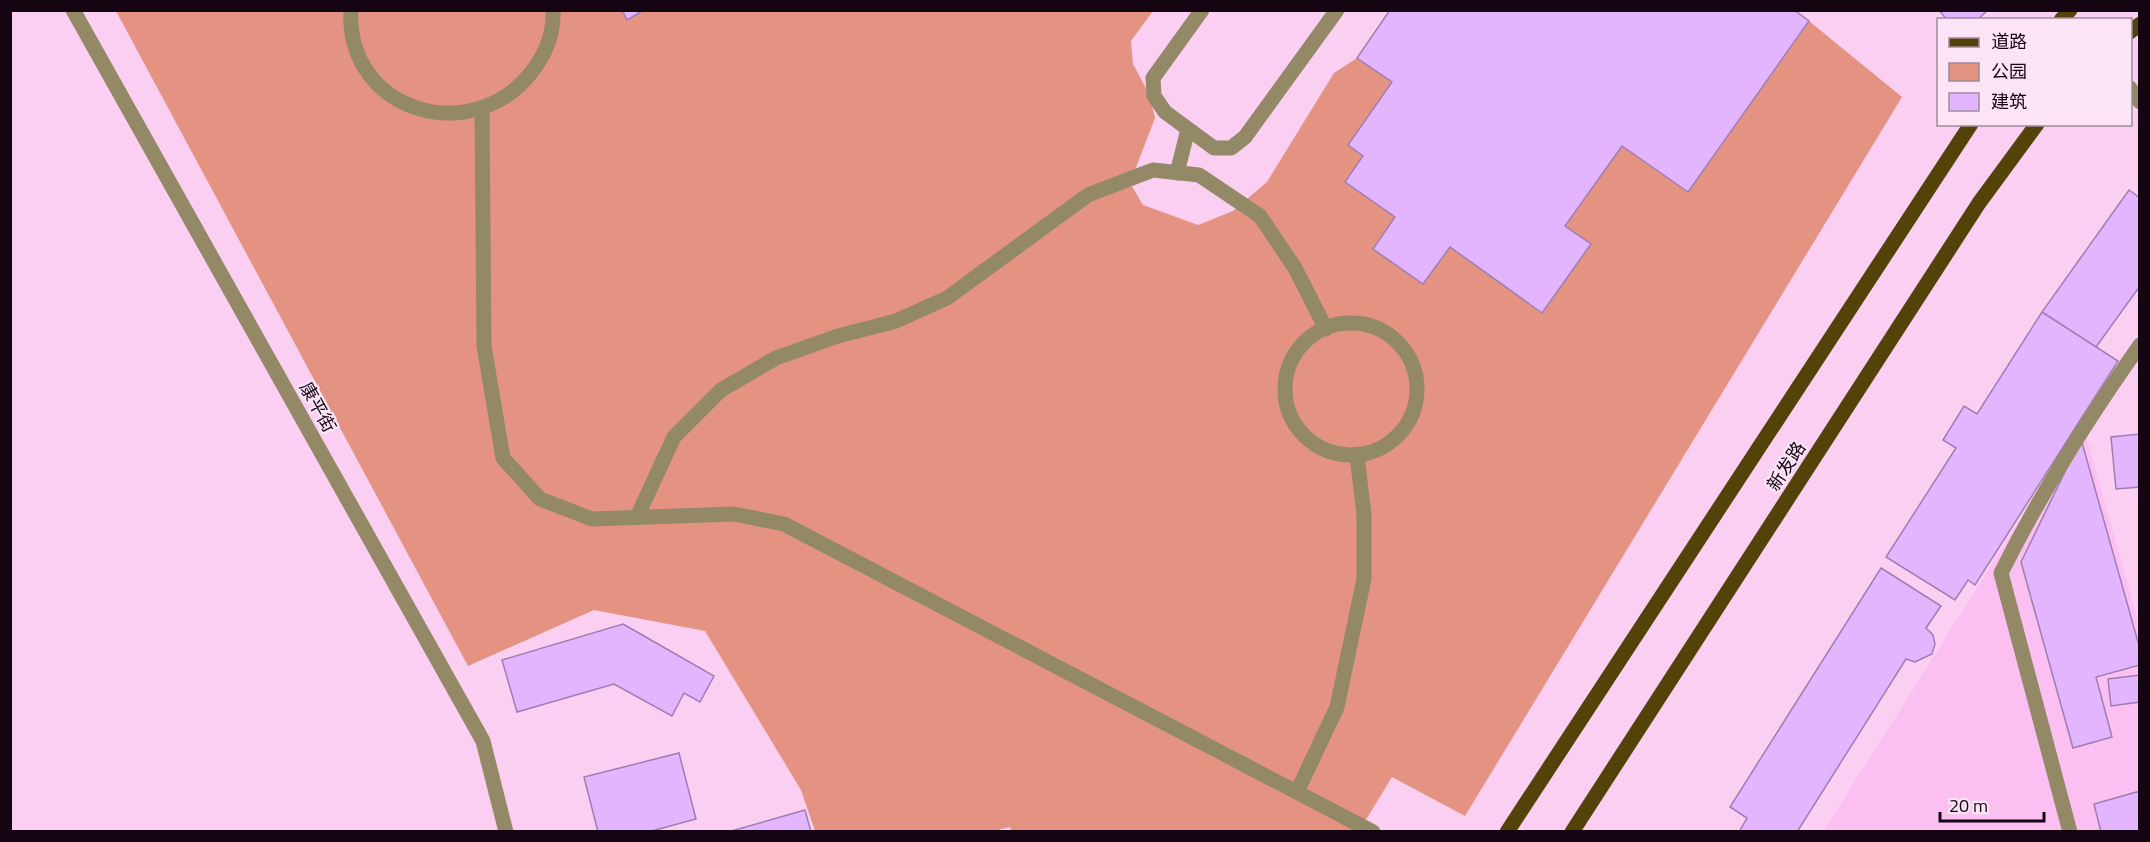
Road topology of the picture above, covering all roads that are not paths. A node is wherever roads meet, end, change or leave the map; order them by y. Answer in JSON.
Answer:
{"nodes":[{"id":1,"x":73,"y":10,"type":"edge"},
{"id":2,"x":351,"y":10,"type":"edge"},
{"id":3,"x":553,"y":10,"type":"edge"},
{"id":4,"x":1202,"y":10,"type":"edge"},
{"id":5,"x":1337,"y":10,"type":"edge"},
{"id":6,"x":482,"y":110,"type":"junction"},
{"id":7,"x":1970,"y":126,"type":"edge"},
{"id":8,"x":2036,"y":126,"type":"edge"},
{"id":9,"x":1188,"y":129,"type":"junction"},
{"id":10,"x":1177,"y":173,"type":"junction"},
{"id":11,"x":1326,"y":329,"type":"junction"},
{"id":12,"x":2139,"y":345,"type":"edge"},
{"id":13,"x":1357,"y":456,"type":"junction"},
{"id":14,"x":637,"y":517,"type":"junction"},
{"id":15,"x":1297,"y":792,"type":"junction"},
{"id":16,"x":506,"y":831,"type":"edge"},
{"id":17,"x":1373,"y":831,"type":"edge"},
{"id":18,"x":1507,"y":831,"type":"edge"},
{"id":19,"x":1572,"y":831,"type":"edge"},
{"id":20,"x":2070,"y":831,"type":"edge"}],
"edges":[{"from":1,"to":16,"type":"street","name":"康平街"},
{"from":2,"to":6,"type":"street"},
{"from":3,"to":6,"type":"street"},
{"from":4,"to":9,"type":"street"},
{"from":5,"to":9,"type":"street"},
{"from":6,"to":14,"type":"street"},
{"from":7,"to":18,"type":"main road","name":"新发路"},
{"from":8,"to":19,"type":"main road","name":"新发路"},
{"from":9,"to":10,"type":"street"},
{"from":10,"to":11,"type":"street"},
{"from":10,"to":14,"type":"street"},
{"from":11,"to":13,"type":"street"},
{"from":11,"to":13,"type":"street"},
{"from":12,"to":20,"type":"street"},
{"from":13,"to":15,"type":"street"},
{"from":14,"to":15,"type":"street"},
{"from":15,"to":17,"type":"street"}]}
